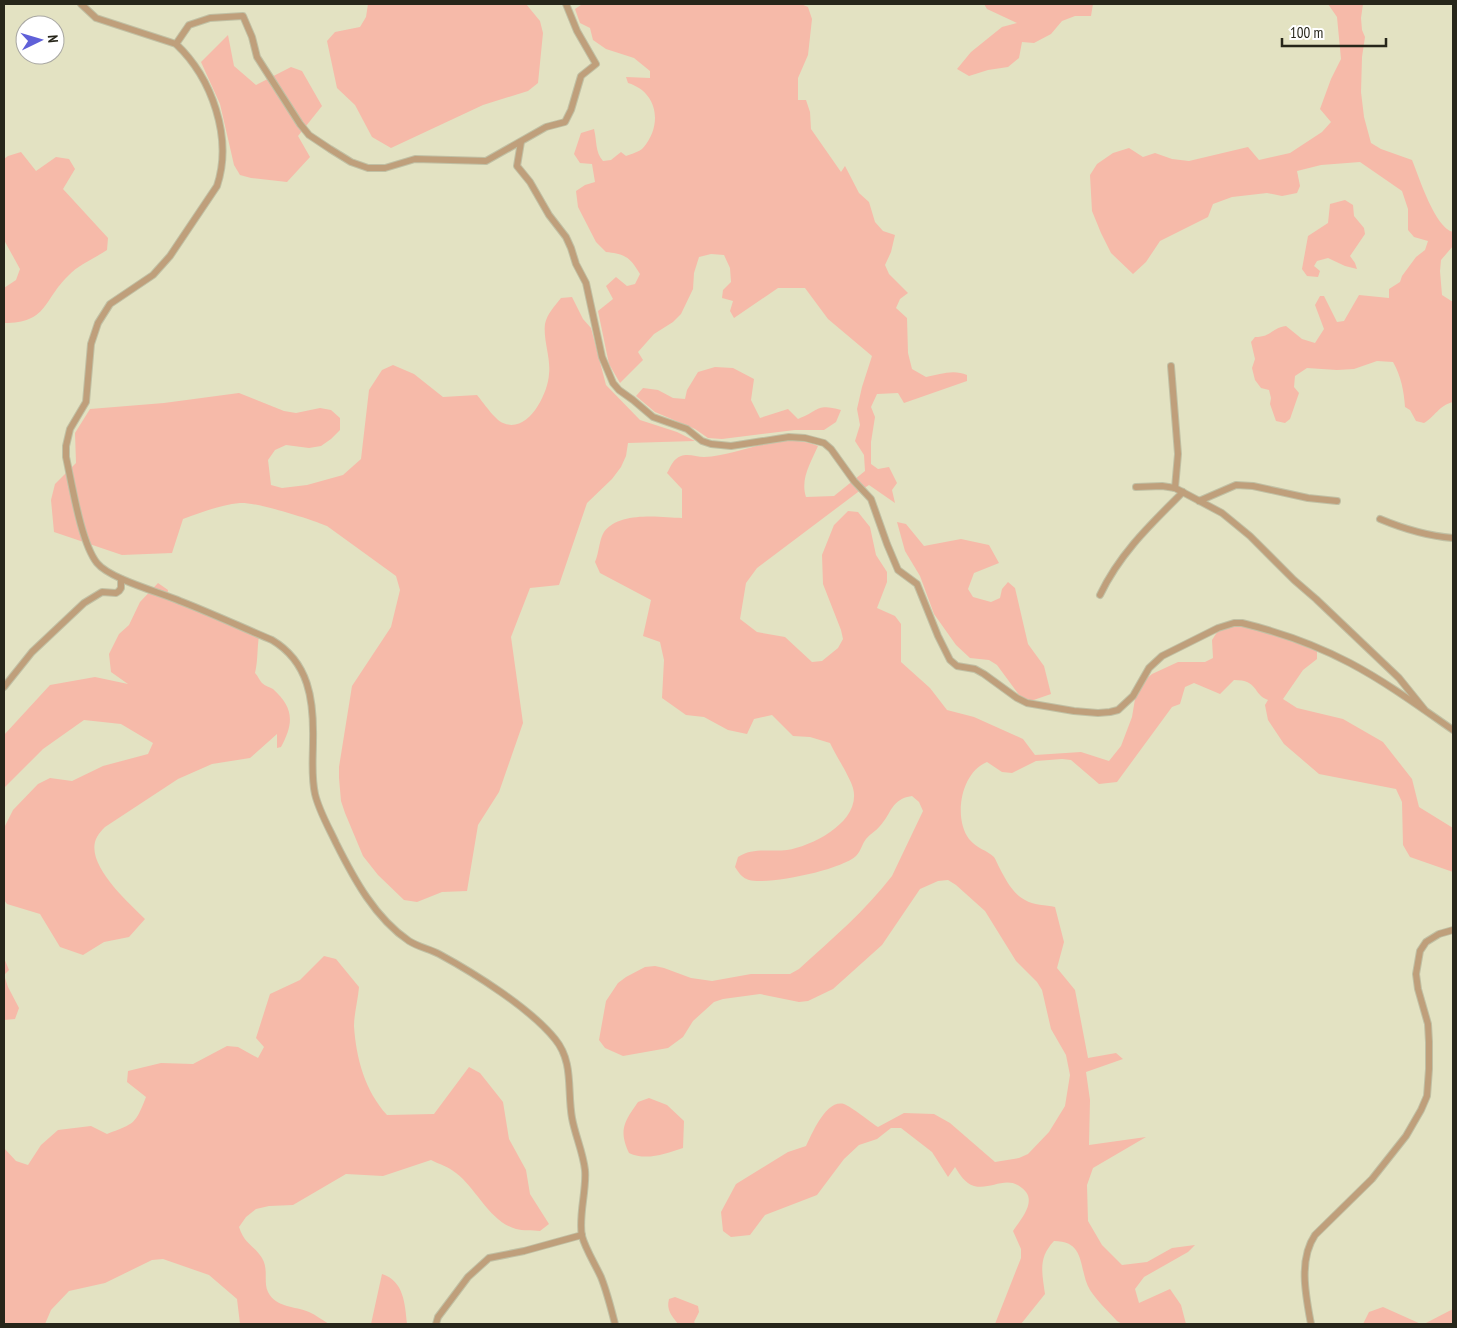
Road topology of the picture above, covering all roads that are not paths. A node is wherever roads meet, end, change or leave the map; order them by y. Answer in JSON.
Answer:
{"nodes":[{"id":1,"x":81,"y":4,"type":"edge"},
{"id":2,"x":566,"y":4,"type":"edge"},
{"id":3,"x":176,"y":44,"type":"junction"},
{"id":4,"x":521,"y":142,"type":"junction"},
{"id":5,"x":1171,"y":366,"type":"dead end"},
{"id":6,"x":1136,"y":487,"type":"dead end"},
{"id":7,"x":1175,"y":488,"type":"junction"},
{"id":8,"x":1183,"y":492,"type":"junction"},
{"id":9,"x":1199,"y":501,"type":"junction"},
{"id":10,"x":1336,"y":501,"type":"dead end"},
{"id":11,"x":1380,"y":519,"type":"dead end"},
{"id":12,"x":1453,"y":538,"type":"edge"},
{"id":13,"x":121,"y":579,"type":"junction"},
{"id":14,"x":1100,"y":595,"type":"dead end"},
{"id":15,"x":4,"y":687,"type":"edge"},
{"id":16,"x":1426,"y":712,"type":"junction"},
{"id":17,"x":1453,"y":730,"type":"edge"},
{"id":18,"x":1453,"y":930,"type":"edge"},
{"id":19,"x":582,"y":1235,"type":"junction"},
{"id":20,"x":436,"y":1324,"type":"edge"},
{"id":21,"x":615,"y":1324,"type":"edge"},
{"id":22,"x":1311,"y":1324,"type":"edge"}],
"edges":[{"from":1,"to":3,"type":"street"},
{"from":2,"to":4,"type":"street"},
{"from":3,"to":4,"type":"street"},
{"from":3,"to":13,"type":"street"},
{"from":4,"to":16,"type":"street"},
{"from":5,"to":7,"type":"street"},
{"from":6,"to":7,"type":"street"},
{"from":7,"to":8,"type":"street"},
{"from":8,"to":9,"type":"street"},
{"from":8,"to":14,"type":"street"},
{"from":9,"to":10,"type":"street"},
{"from":9,"to":16,"type":"street"},
{"from":11,"to":12,"type":"street"},
{"from":13,"to":15,"type":"street"},
{"from":13,"to":19,"type":"street"},
{"from":16,"to":17,"type":"street"},
{"from":18,"to":22,"type":"street"},
{"from":19,"to":20,"type":"street"},
{"from":19,"to":21,"type":"street"}]}
